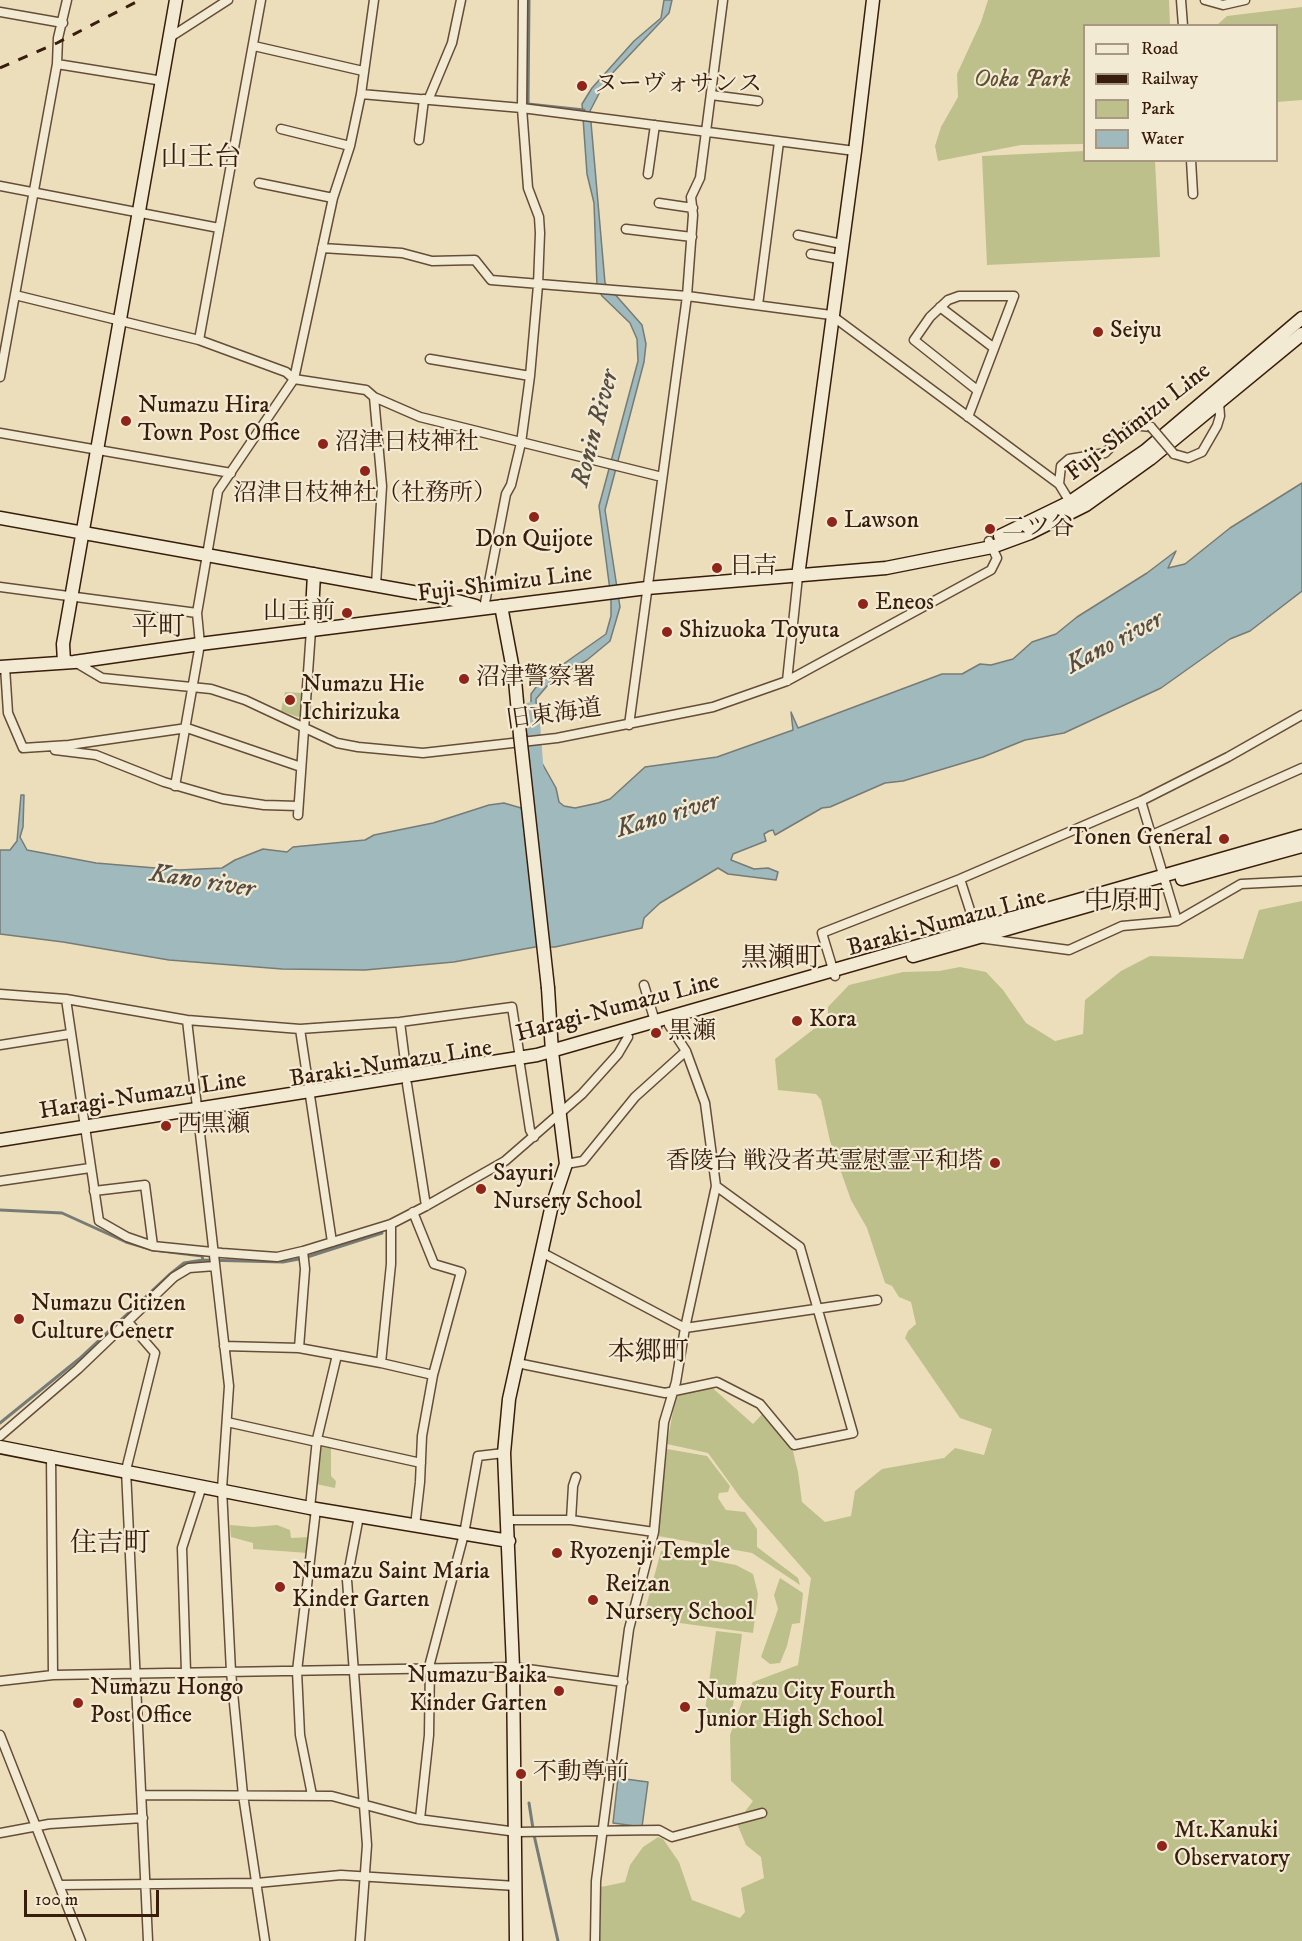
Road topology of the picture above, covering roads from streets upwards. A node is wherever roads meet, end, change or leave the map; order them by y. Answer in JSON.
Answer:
{"nodes":[{"id":1,"x":67,"y":0,"type":"edge"},
{"id":2,"x":176,"y":0,"type":"edge"},
{"id":3,"x":228,"y":0,"type":"edge"},
{"id":4,"x":261,"y":0,"type":"edge"},
{"id":5,"x":374,"y":0,"type":"edge"},
{"id":6,"x":461,"y":0,"type":"edge"},
{"id":7,"x":523,"y":0,"type":"edge"},
{"id":8,"x":723,"y":0,"type":"edge"},
{"id":9,"x":873,"y":0,"type":"edge"},
{"id":10,"x":1181,"y":0,"type":"edge"},
{"id":11,"x":1206,"y":0,"type":"edge"},
{"id":12,"x":1245,"y":0,"type":"edge"},
{"id":13,"x":0,"y":12,"type":"edge"},
{"id":14,"x":63,"y":23,"type":"junction"},
{"id":15,"x":1183,"y":24,"type":"edge"},
{"id":16,"x":170,"y":38,"type":"junction"},
{"id":17,"x":254,"y":46,"type":"junction"},
{"id":18,"x":57,"y":64,"type":"junction"},
{"id":19,"x":363,"y":71,"type":"junction"},
{"id":20,"x":163,"y":81,"type":"junction"},
{"id":21,"x":361,"y":94,"type":"junction"},
{"id":22,"x":711,"y":95,"type":"junction"},
{"id":23,"x":427,"y":98,"type":"junction"},
{"id":24,"x":758,"y":101,"type":"dead end"},
{"id":25,"x":522,"y":108,"type":"junction"},
{"id":26,"x":655,"y":125,"type":"junction"},
{"id":27,"x":281,"y":129,"type":"dead end"},
{"id":28,"x":706,"y":132,"type":"junction"},
{"id":29,"x":418,"y":140,"type":"dead end"},
{"id":30,"x":779,"y":142,"type":"junction"},
{"id":31,"x":350,"y":146,"type":"junction"},
{"id":32,"x":855,"y":151,"type":"junction"},
{"id":33,"x":1191,"y":162,"type":"edge"},
{"id":34,"x":648,"y":174,"type":"dead end"},
{"id":35,"x":259,"y":183,"type":"dead end"},
{"id":36,"x":0,"y":186,"type":"edge"},
{"id":37,"x":32,"y":193,"type":"junction"},
{"id":38,"x":1193,"y":194,"type":"dead end"},
{"id":39,"x":333,"y":198,"type":"junction"},
{"id":40,"x":659,"y":203,"type":"dead end"},
{"id":41,"x":693,"y":208,"type":"junction"},
{"id":42,"x":138,"y":214,"type":"junction"},
{"id":43,"x":219,"y":228,"type":"junction"},
{"id":44,"x":626,"y":229,"type":"dead end"},
{"id":45,"x":798,"y":235,"type":"dead end"},
{"id":46,"x":692,"y":237,"type":"junction"},
{"id":47,"x":842,"y":244,"type":"junction"},
{"id":48,"x":322,"y":248,"type":"junction"},
{"id":49,"x":811,"y":254,"type":"dead end"},
{"id":50,"x":839,"y":259,"type":"junction"},
{"id":51,"x":538,"y":285,"type":"junction"},
{"id":52,"x":15,"y":295,"type":"junction"},
{"id":53,"x":687,"y":296,"type":"junction"},
{"id":54,"x":758,"y":305,"type":"junction"},
{"id":55,"x":940,"y":307,"type":"junction"},
{"id":56,"x":831,"y":315,"type":"junction"},
{"id":57,"x":1302,"y":318,"type":"edge"},
{"id":58,"x":120,"y":320,"type":"junction"},
{"id":59,"x":1302,"y":334,"type":"edge"},
{"id":60,"x":199,"y":340,"type":"junction"},
{"id":61,"x":994,"y":348,"type":"junction"},
{"id":62,"x":430,"y":359,"type":"dead end"},
{"id":63,"x":530,"y":376,"type":"junction"},
{"id":64,"x":0,"y":377,"type":"edge"},
{"id":65,"x":294,"y":379,"type":"junction"},
{"id":66,"x":977,"y":390,"type":"junction"},
{"id":67,"x":374,"y":397,"type":"junction"},
{"id":68,"x":1220,"y":403,"type":"junction"},
{"id":69,"x":968,"y":417,"type":"junction"},
{"id":70,"x":0,"y":433,"type":"edge"},
{"id":71,"x":521,"y":443,"type":"junction"},
{"id":72,"x":98,"y":448,"type":"junction"},
{"id":73,"x":231,"y":473,"type":"junction"},
{"id":74,"x":662,"y":477,"type":"junction"},
{"id":75,"x":1059,"y":484,"type":"junction"},
{"id":76,"x":1070,"y":502,"type":"junction"},
{"id":77,"x":0,"y":518,"type":"edge"},
{"id":78,"x":83,"y":532,"type":"junction"},
{"id":79,"x":990,"y":544,"type":"junction"},
{"id":80,"x":208,"y":554,"type":"junction"},
{"id":81,"x":314,"y":574,"type":"junction"},
{"id":82,"x":798,"y":576,"type":"junction"},
{"id":83,"x":376,"y":585,"type":"junction"},
{"id":84,"x":0,"y":587,"type":"edge"},
{"id":85,"x":647,"y":588,"type":"junction"},
{"id":86,"x":72,"y":596,"type":"junction"},
{"id":87,"x":501,"y":606,"type":"junction"},
{"id":88,"x":484,"y":608,"type":"junction"},
{"id":89,"x":197,"y":613,"type":"junction"},
{"id":90,"x":310,"y":630,"type":"junction"},
{"id":91,"x":200,"y":644,"type":"junction"},
{"id":92,"x":69,"y":662,"type":"junction"},
{"id":93,"x":3,"y":667,"type":"edge"},
{"id":94,"x":787,"y":681,"type":"junction"},
{"id":95,"x":194,"y":685,"type":"junction"},
{"id":96,"x":1302,"y":715,"type":"edge"},
{"id":97,"x":629,"y":725,"type":"junction"},
{"id":98,"x":303,"y":727,"type":"junction"},
{"id":99,"x":187,"y":729,"type":"junction"},
{"id":100,"x":44,"y":747,"type":"junction"},
{"id":101,"x":301,"y":767,"type":"junction"},
{"id":102,"x":1302,"y":768,"type":"edge"},
{"id":103,"x":175,"y":786,"type":"junction"},
{"id":104,"x":1142,"y":801,"type":"junction"},
{"id":105,"x":1152,"y":835,"type":"junction"},
{"id":106,"x":1302,"y":836,"type":"edge"},
{"id":107,"x":1302,"y":846,"type":"edge"},
{"id":108,"x":960,"y":879,"type":"junction"},
{"id":109,"x":1166,"y":879,"type":"junction"},
{"id":110,"x":1302,"y":880,"type":"edge"},
{"id":111,"x":1177,"y":921,"type":"junction"},
{"id":112,"x":977,"y":934,"type":"junction"},
{"id":113,"x":834,"y":973,"type":"junction"},
{"id":114,"x":644,"y":985,"type":"dead end"},
{"id":115,"x":0,"y":994,"type":"edge"},
{"id":116,"x":66,"y":999,"type":"junction"},
{"id":117,"x":187,"y":1020,"type":"junction"},
{"id":118,"x":400,"y":1022,"type":"junction"},
{"id":119,"x":660,"y":1025,"type":"junction"},
{"id":120,"x":300,"y":1029,"type":"junction"},
{"id":121,"x":70,"y":1034,"type":"junction"},
{"id":122,"x":628,"y":1037,"type":"junction"},
{"id":123,"x":0,"y":1045,"type":"edge"},
{"id":124,"x":686,"y":1051,"type":"junction"},
{"id":125,"x":552,"y":1055,"type":"junction"},
{"id":126,"x":520,"y":1062,"type":"junction"},
{"id":127,"x":407,"y":1081,"type":"junction"},
{"id":128,"x":309,"y":1096,"type":"junction"},
{"id":129,"x":561,"y":1111,"type":"junction"},
{"id":130,"x":198,"y":1113,"type":"junction"},
{"id":131,"x":86,"y":1130,"type":"junction"},
{"id":132,"x":534,"y":1137,"type":"junction"},
{"id":133,"x":0,"y":1140,"type":"edge"},
{"id":134,"x":0,"y":1147,"type":"edge"},
{"id":135,"x":566,"y":1164,"type":"junction"},
{"id":136,"x":90,"y":1168,"type":"junction"},
{"id":137,"x":0,"y":1180,"type":"edge"},
{"id":138,"x":716,"y":1186,"type":"junction"},
{"id":139,"x":94,"y":1191,"type":"junction"},
{"id":140,"x":426,"y":1206,"type":"junction"},
{"id":141,"x":413,"y":1212,"type":"junction"},
{"id":142,"x":391,"y":1224,"type":"junction"},
{"id":143,"x":332,"y":1242,"type":"junction"},
{"id":144,"x":153,"y":1246,"type":"junction"},
{"id":145,"x":303,"y":1251,"type":"junction"},
{"id":146,"x":214,"y":1252,"type":"junction"},
{"id":147,"x":543,"y":1253,"type":"junction"},
{"id":148,"x":215,"y":1266,"type":"junction"},
{"id":149,"x":877,"y":1300,"type":"dead end"},
{"id":150,"x":818,"y":1309,"type":"junction"},
{"id":151,"x":129,"y":1323,"type":"junction"},
{"id":152,"x":685,"y":1328,"type":"junction"},
{"id":153,"x":224,"y":1346,"type":"junction"},
{"id":154,"x":299,"y":1348,"type":"junction"},
{"id":155,"x":337,"y":1355,"type":"junction"},
{"id":156,"x":381,"y":1363,"type":"junction"},
{"id":157,"x":518,"y":1363,"type":"junction"},
{"id":158,"x":433,"y":1375,"type":"junction"},
{"id":159,"x":673,"y":1392,"type":"junction"},
{"id":160,"x":227,"y":1422,"type":"junction"},
{"id":161,"x":0,"y":1436,"type":"edge"},
{"id":162,"x":317,"y":1441,"type":"junction"},
{"id":163,"x":0,"y":1447,"type":"edge"},
{"id":164,"x":504,"y":1453,"type":"junction"},
{"id":165,"x":51,"y":1455,"type":"junction"},
{"id":166,"x":421,"y":1463,"type":"junction"},
{"id":167,"x":126,"y":1470,"type":"junction"},
{"id":168,"x":576,"y":1477,"type":"dead end"},
{"id":169,"x":202,"y":1486,"type":"junction"},
{"id":170,"x":222,"y":1489,"type":"junction"},
{"id":171,"x":313,"y":1508,"type":"junction"},
{"id":172,"x":359,"y":1516,"type":"junction"},
{"id":173,"x":507,"y":1520,"type":"junction"},
{"id":174,"x":571,"y":1520,"type":"junction"},
{"id":175,"x":415,"y":1526,"type":"junction"},
{"id":176,"x":654,"y":1532,"type":"junction"},
{"id":177,"x":464,"y":1534,"type":"junction"},
{"id":178,"x":509,"y":1540,"type":"junction"},
{"id":179,"x":430,"y":1667,"type":"junction"},
{"id":180,"x":513,"y":1667,"type":"junction"},
{"id":181,"x":354,"y":1670,"type":"junction"},
{"id":182,"x":297,"y":1671,"type":"junction"},
{"id":183,"x":186,"y":1672,"type":"junction"},
{"id":184,"x":231,"y":1672,"type":"junction"},
{"id":185,"x":137,"y":1673,"type":"junction"},
{"id":186,"x":53,"y":1675,"type":"junction"},
{"id":187,"x":0,"y":1681,"type":"edge"},
{"id":188,"x":623,"y":1682,"type":"junction"},
{"id":189,"x":0,"y":1735,"type":"edge"},
{"id":190,"x":142,"y":1795,"type":"junction"},
{"id":191,"x":243,"y":1795,"type":"junction"},
{"id":192,"x":312,"y":1795,"type":"junction"},
{"id":193,"x":366,"y":1804,"type":"junction"},
{"id":194,"x":762,"y":1813,"type":"dead end"},
{"id":195,"x":143,"y":1818,"type":"junction"},
{"id":196,"x":420,"y":1819,"type":"junction"},
{"id":197,"x":37,"y":1826,"type":"junction"},
{"id":198,"x":517,"y":1832,"type":"junction"},
{"id":199,"x":602,"y":1832,"type":"junction"},
{"id":200,"x":0,"y":1833,"type":"edge"},
{"id":201,"x":365,"y":1876,"type":"junction"},
{"id":202,"x":257,"y":1883,"type":"junction"},
{"id":203,"x":146,"y":1884,"type":"junction"},
{"id":204,"x":59,"y":1885,"type":"junction"},
{"id":205,"x":516,"y":1886,"type":"junction"},
{"id":206,"x":81,"y":1941,"type":"edge"},
{"id":207,"x":148,"y":1941,"type":"edge"},
{"id":208,"x":265,"y":1941,"type":"edge"},
{"id":209,"x":360,"y":1941,"type":"edge"},
{"id":210,"x":516,"y":1941,"type":"edge"},
{"id":211,"x":595,"y":1941,"type":"edge"}],
"edges":[{"from":1,"to":14,"type":"street"},
{"from":2,"to":16,"type":"street"},
{"from":3,"to":16,"type":"street"},
{"from":4,"to":17,"type":"street"},
{"from":5,"to":19,"type":"street"},
{"from":6,"to":23,"type":"street"},
{"from":7,"to":25,"type":"street"},
{"from":8,"to":22,"type":"street"},
{"from":9,"to":32,"type":"street"},
{"from":10,"to":15,"type":"street"},
{"from":11,"to":12,"type":"street"},
{"from":13,"to":14,"type":"street"},
{"from":14,"to":18,"type":"street"},
{"from":16,"to":20,"type":"street"},
{"from":17,"to":19,"type":"street"},
{"from":17,"to":43,"type":"street"},
{"from":18,"to":20,"type":"street"},
{"from":18,"to":37,"type":"street"},
{"from":19,"to":21,"type":"street"},
{"from":20,"to":42,"type":"street"},
{"from":21,"to":23,"type":"street"},
{"from":21,"to":31,"type":"street"},
{"from":22,"to":24,"type":"street"},
{"from":22,"to":28,"type":"street"},
{"from":23,"to":25,"type":"street"},
{"from":23,"to":29,"type":"street"},
{"from":25,"to":26,"type":"street"},
{"from":25,"to":51,"type":"street"},
{"from":26,"to":28,"type":"street"},
{"from":26,"to":34,"type":"street"},
{"from":27,"to":31,"type":"street"},
{"from":28,"to":30,"type":"street"},
{"from":28,"to":41,"type":"street"},
{"from":30,"to":32,"type":"street"},
{"from":30,"to":54,"type":"street"},
{"from":31,"to":39,"type":"street"},
{"from":32,"to":47,"type":"street"},
{"from":33,"to":38,"type":"street"},
{"from":35,"to":39,"type":"street"},
{"from":36,"to":37,"type":"street"},
{"from":37,"to":42,"type":"street"},
{"from":37,"to":52,"type":"street"},
{"from":39,"to":48,"type":"street"},
{"from":40,"to":41,"type":"street"},
{"from":41,"to":46,"type":"street"},
{"from":42,"to":43,"type":"street"},
{"from":42,"to":58,"type":"street"},
{"from":43,"to":60,"type":"street"},
{"from":44,"to":46,"type":"street"},
{"from":45,"to":47,"type":"street"},
{"from":46,"to":53,"type":"street"},
{"from":47,"to":50,"type":"street"},
{"from":48,"to":51,"type":"street"},
{"from":48,"to":65,"type":"street"},
{"from":49,"to":50,"type":"street"},
{"from":50,"to":56,"type":"street"},
{"from":51,"to":53,"type":"street"},
{"from":51,"to":63,"type":"street"},
{"from":52,"to":58,"type":"street"},
{"from":52,"to":64,"type":"street"},
{"from":53,"to":54,"type":"street"},
{"from":53,"to":74,"type":"street"},
{"from":54,"to":56,"type":"street"},
{"from":55,"to":61,"type":"street"},
{"from":55,"to":61,"type":"street"},
{"from":55,"to":66,"type":"street"},
{"from":56,"to":69,"type":"street"},
{"from":56,"to":82,"type":"street"},
{"from":57,"to":76,"type":"street","name":"Fuji-Shimizu Line"},
{"from":58,"to":60,"type":"street"},
{"from":58,"to":72,"type":"street"},
{"from":59,"to":68,"type":"street","name":"Fuji-Shimizu Line"},
{"from":60,"to":65,"type":"street"},
{"from":61,"to":66,"type":"street"},
{"from":62,"to":63,"type":"street"},
{"from":63,"to":71,"type":"street"},
{"from":65,"to":67,"type":"street"},
{"from":65,"to":73,"type":"street"},
{"from":66,"to":69,"type":"street"},
{"from":67,"to":71,"type":"street"},
{"from":67,"to":83,"type":"street"},
{"from":68,"to":75,"type":"street","bridge":true},
{"from":68,"to":79,"type":"street","name":"Fuji-Shimizu Line"},
{"from":69,"to":75,"type":"street"},
{"from":70,"to":72,"type":"street"},
{"from":71,"to":74,"type":"street"},
{"from":71,"to":88,"type":"street"},
{"from":72,"to":73,"type":"street"},
{"from":72,"to":78,"type":"street"},
{"from":73,"to":80,"type":"street"},
{"from":74,"to":85,"type":"street"},
{"from":75,"to":76,"type":"street"},
{"from":76,"to":79,"type":"street","name":"Fuji-Shimizu Line"},
{"from":77,"to":78,"type":"street"},
{"from":78,"to":80,"type":"street"},
{"from":78,"to":86,"type":"street"},
{"from":79,"to":82,"type":"street","name":"Fuji-Shimizu Line"},
{"from":79,"to":94,"type":"street","name":"旧東海道"},
{"from":80,"to":81,"type":"street"},
{"from":80,"to":89,"type":"street"},
{"from":81,"to":83,"type":"street"},
{"from":81,"to":90,"type":"street"},
{"from":82,"to":85,"type":"street","name":"Fuji-Shimizu Line"},
{"from":82,"to":94,"type":"street"},
{"from":83,"to":88,"type":"street"},
{"from":84,"to":86,"type":"street"},
{"from":85,"to":87,"type":"street","name":"Fuji-Shimizu Line"},
{"from":85,"to":97,"type":"street"},
{"from":86,"to":89,"type":"street"},
{"from":86,"to":92,"type":"street"},
{"from":87,"to":88,"type":"street","name":"Fuji-Shimizu Line"},
{"from":87,"to":125,"type":"street","bridge":true},
{"from":88,"to":90,"type":"street","name":"Fuji-Shimizu Line"},
{"from":89,"to":91,"type":"street"},
{"from":90,"to":91,"type":"street","name":"Fuji-Shimizu Line"},
{"from":90,"to":98,"type":"street"},
{"from":91,"to":92,"type":"street","name":"Fuji-Shimizu Line"},
{"from":91,"to":95,"type":"street"},
{"from":92,"to":93,"type":"street","name":"Fuji-Shimizu Line"},
{"from":92,"to":95,"type":"street","name":"旧東海道"},
{"from":93,"to":100,"type":"street"},
{"from":94,"to":97,"type":"street","name":"旧東海道"},
{"from":95,"to":98,"type":"street","name":"旧東海道"},
{"from":95,"to":99,"type":"street"},
{"from":96,"to":104,"type":"street"},
{"from":97,"to":98,"type":"street","name":"旧東海道"},
{"from":98,"to":101,"type":"street"},
{"from":99,"to":100,"type":"street"},
{"from":99,"to":101,"type":"street"},
{"from":99,"to":103,"type":"street"},
{"from":100,"to":103,"type":"street"},
{"from":101,"to":103,"type":"street"},
{"from":102,"to":105,"type":"street"},
{"from":104,"to":105,"type":"street"},
{"from":104,"to":108,"type":"street"},
{"from":105,"to":109,"type":"street"},
{"from":106,"to":109,"type":"street"},
{"from":107,"to":109,"type":"street","name":"Baraki-Numazu Line"},
{"from":108,"to":112,"type":"street"},
{"from":108,"to":113,"type":"street"},
{"from":109,"to":111,"type":"street"},
{"from":109,"to":112,"type":"street","name":"Baraki-Numazu Line"},
{"from":110,"to":111,"type":"street"},
{"from":111,"to":112,"type":"street"},
{"from":112,"to":113,"type":"street","name":"Baraki-Numazu Line"},
{"from":113,"to":119,"type":"street","name":"Baraki-Numazu Line"},
{"from":114,"to":119,"type":"street"},
{"from":115,"to":116,"type":"street"},
{"from":116,"to":117,"type":"street"},
{"from":116,"to":121,"type":"street"},
{"from":117,"to":120,"type":"street"},
{"from":117,"to":130,"type":"street"},
{"from":118,"to":120,"type":"street"},
{"from":118,"to":126,"type":"street"},
{"from":118,"to":127,"type":"street"},
{"from":119,"to":122,"type":"street","name":"Baraki-Numazu Line"},
{"from":119,"to":124,"type":"street"},
{"from":119,"to":125,"type":"street","name":"Haragi-Numazu Line"},
{"from":120,"to":128,"type":"street"},
{"from":121,"to":123,"type":"street"},
{"from":121,"to":131,"type":"street"},
{"from":122,"to":125,"type":"street","name":"Baraki-Numazu Line"},
{"from":122,"to":129,"type":"street"},
{"from":124,"to":135,"type":"street"},
{"from":124,"to":138,"type":"street"},
{"from":125,"to":126,"type":"street","name":"Haragi-Numazu Line"},
{"from":125,"to":129,"type":"street"},
{"from":126,"to":127,"type":"street","name":"Baraki-Numazu Line"},
{"from":126,"to":132,"type":"street"},
{"from":127,"to":128,"type":"street","name":"Baraki-Numazu Line"},
{"from":127,"to":140,"type":"street"},
{"from":128,"to":130,"type":"street","name":"Baraki-Numazu Line"},
{"from":128,"to":143,"type":"street"},
{"from":129,"to":132,"type":"street"},
{"from":129,"to":135,"type":"street"},
{"from":130,"to":131,"type":"street","name":"Baraki-Numazu Line"},
{"from":130,"to":146,"type":"street"},
{"from":131,"to":133,"type":"street","name":"Haragi-Numazu Line"},
{"from":131,"to":134,"type":"street","name":"Baraki-Numazu Line"},
{"from":131,"to":136,"type":"street"},
{"from":132,"to":140,"type":"street"},
{"from":135,"to":147,"type":"street"},
{"from":136,"to":137,"type":"street"},
{"from":136,"to":139,"type":"street"},
{"from":138,"to":150,"type":"street"},
{"from":138,"to":152,"type":"street"},
{"from":139,"to":144,"type":"street"},
{"from":139,"to":144,"type":"street"},
{"from":140,"to":141,"type":"street"},
{"from":141,"to":142,"type":"street"},
{"from":141,"to":158,"type":"street"},
{"from":142,"to":143,"type":"street"},
{"from":142,"to":156,"type":"street"},
{"from":143,"to":145,"type":"street"},
{"from":144,"to":146,"type":"street"},
{"from":145,"to":146,"type":"street"},
{"from":145,"to":154,"type":"street"},
{"from":146,"to":148,"type":"street"},
{"from":147,"to":152,"type":"street"},
{"from":147,"to":157,"type":"street"},
{"from":148,"to":151,"type":"street"},
{"from":148,"to":153,"type":"street"},
{"from":149,"to":150,"type":"street"},
{"from":150,"to":152,"type":"street"},
{"from":150,"to":159,"type":"street"},
{"from":151,"to":161,"type":"street"},
{"from":151,"to":167,"type":"street"},
{"from":152,"to":159,"type":"street"},
{"from":153,"to":154,"type":"street"},
{"from":153,"to":160,"type":"street"},
{"from":154,"to":155,"type":"street"},
{"from":155,"to":156,"type":"street"},
{"from":155,"to":162,"type":"street"},
{"from":156,"to":158,"type":"street"},
{"from":157,"to":159,"type":"street"},
{"from":157,"to":164,"type":"street"},
{"from":158,"to":166,"type":"street"},
{"from":159,"to":176,"type":"street"},
{"from":160,"to":162,"type":"street"},
{"from":160,"to":170,"type":"street"},
{"from":162,"to":166,"type":"street"},
{"from":162,"to":171,"type":"street"},
{"from":163,"to":165,"type":"street"},
{"from":164,"to":173,"type":"street"},
{"from":164,"to":177,"type":"street"},
{"from":165,"to":167,"type":"street"},
{"from":165,"to":186,"type":"street"},
{"from":166,"to":175,"type":"street"},
{"from":167,"to":169,"type":"street"},
{"from":167,"to":185,"type":"street"},
{"from":168,"to":174,"type":"street"},
{"from":169,"to":170,"type":"street"},
{"from":169,"to":183,"type":"street"},
{"from":170,"to":171,"type":"street"},
{"from":170,"to":184,"type":"street"},
{"from":171,"to":172,"type":"street"},
{"from":171,"to":182,"type":"street"},
{"from":172,"to":175,"type":"street"},
{"from":172,"to":181,"type":"street"},
{"from":173,"to":174,"type":"street"},
{"from":173,"to":178,"type":"street"},
{"from":174,"to":176,"type":"street"},
{"from":175,"to":177,"type":"street"},
{"from":176,"to":188,"type":"street"},
{"from":177,"to":178,"type":"street"},
{"from":177,"to":179,"type":"street"},
{"from":178,"to":180,"type":"street"},
{"from":179,"to":180,"type":"street"},
{"from":179,"to":181,"type":"street"},
{"from":179,"to":196,"type":"street"},
{"from":180,"to":188,"type":"street"},
{"from":180,"to":198,"type":"street"},
{"from":181,"to":182,"type":"street"},
{"from":181,"to":193,"type":"street"},
{"from":182,"to":184,"type":"street"},
{"from":182,"to":192,"type":"street"},
{"from":183,"to":184,"type":"street"},
{"from":183,"to":185,"type":"street"},
{"from":184,"to":191,"type":"street"},
{"from":185,"to":186,"type":"street"},
{"from":185,"to":190,"type":"street"},
{"from":186,"to":187,"type":"street"},
{"from":188,"to":199,"type":"street"},
{"from":189,"to":197,"type":"street"},
{"from":190,"to":191,"type":"street"},
{"from":190,"to":195,"type":"street"},
{"from":191,"to":192,"type":"street"},
{"from":191,"to":202,"type":"street"},
{"from":192,"to":193,"type":"street"},
{"from":193,"to":196,"type":"street"},
{"from":193,"to":201,"type":"street"},
{"from":194,"to":199,"type":"street"},
{"from":195,"to":197,"type":"street"},
{"from":195,"to":203,"type":"street"},
{"from":196,"to":198,"type":"street"},
{"from":197,"to":200,"type":"street"},
{"from":197,"to":204,"type":"street"},
{"from":198,"to":199,"type":"street"},
{"from":198,"to":205,"type":"street"},
{"from":199,"to":211,"type":"street"},
{"from":201,"to":202,"type":"street"},
{"from":201,"to":205,"type":"street"},
{"from":201,"to":209,"type":"street"},
{"from":202,"to":203,"type":"street"},
{"from":202,"to":208,"type":"street"},
{"from":203,"to":204,"type":"street"},
{"from":203,"to":207,"type":"street"},
{"from":204,"to":206,"type":"street"},
{"from":205,"to":210,"type":"street"}]}
